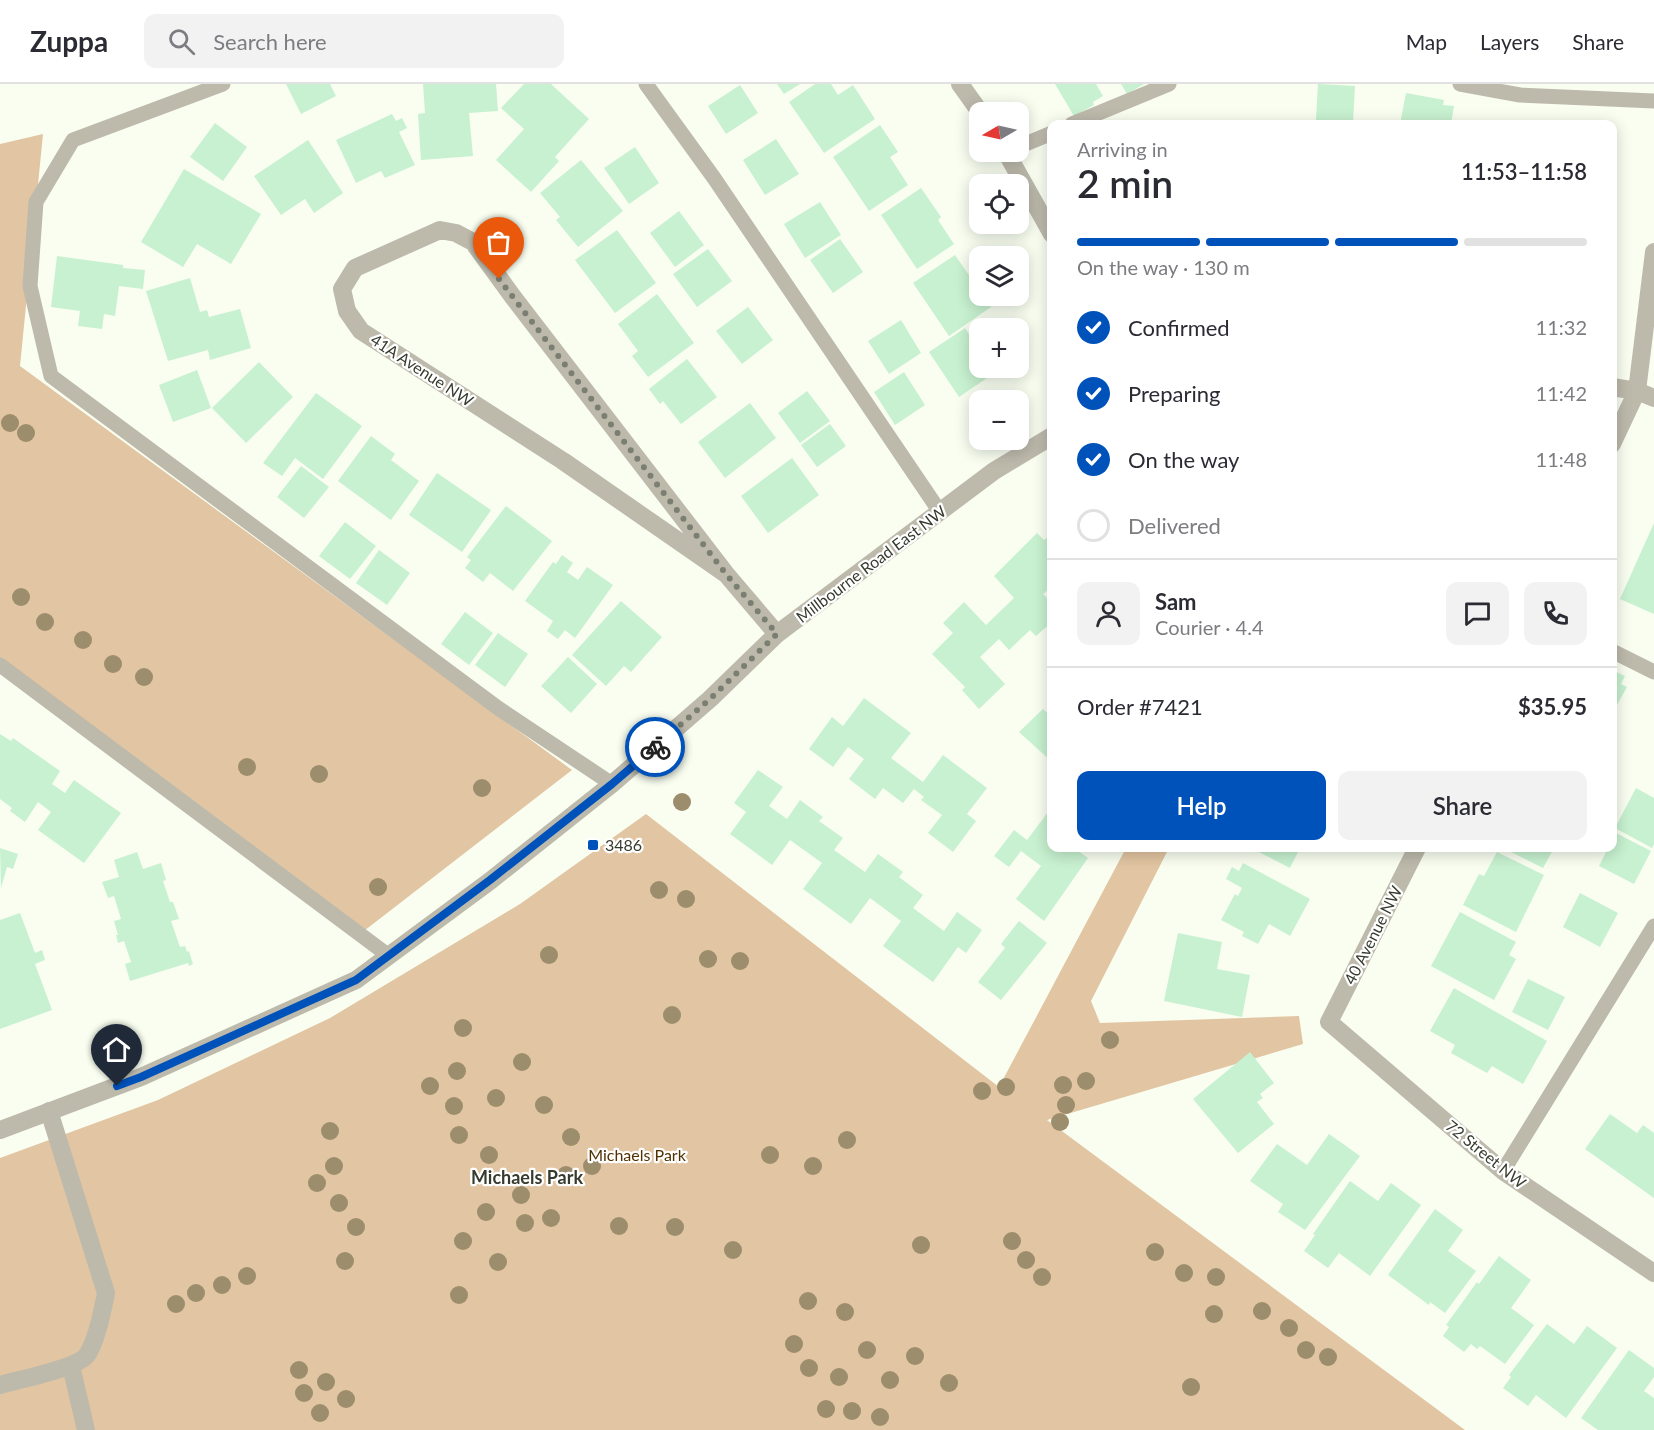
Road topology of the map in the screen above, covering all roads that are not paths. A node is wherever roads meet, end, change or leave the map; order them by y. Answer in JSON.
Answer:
{"nodes":[{"id":1,"x":223,"y":84,"type":"edge"},
{"id":2,"x":646,"y":84,"type":"edge"},
{"id":3,"x":960,"y":84,"type":"edge"},
{"id":4,"x":1169,"y":84,"type":"edge"},
{"id":5,"x":1461,"y":84,"type":"edge"},
{"id":6,"x":973,"y":102,"type":"edge"},
{"id":7,"x":1654,"y":102,"type":"edge"},
{"id":8,"x":1082,"y":120,"type":"edge"},
{"id":9,"x":1047,"y":135,"type":"edge"},
{"id":10,"x":1029,"y":142,"type":"edge"},
{"id":11,"x":1012,"y":162,"type":"edge"},
{"id":12,"x":1047,"y":225,"type":"edge"},
{"id":13,"x":1654,"y":252,"type":"edge"},
{"id":14,"x":1617,"y":388,"type":"edge"},
{"id":15,"x":1637,"y":391,"type":"junction"},
{"id":16,"x":1654,"y":398,"type":"edge"},
{"id":17,"x":1617,"y":433,"type":"edge"},
{"id":18,"x":1047,"y":439,"type":"edge"},
{"id":19,"x":940,"y":512,"type":"junction"},
{"id":20,"x":726,"y":574,"type":"junction"},
{"id":21,"x":777,"y":634,"type":"junction"},
{"id":22,"x":1617,"y":654,"type":"edge"},
{"id":23,"x":0,"y":665,"type":"edge"},
{"id":24,"x":1654,"y":672,"type":"edge"},
{"id":25,"x":612,"y":784,"type":"junction"},
{"id":26,"x":1414,"y":852,"type":"edge"},
{"id":27,"x":1654,"y":926,"type":"edge"},
{"id":28,"x":389,"y":956,"type":"junction"},
{"id":29,"x":1329,"y":1022,"type":"joint"},
{"id":30,"x":49,"y":1111,"type":"junction"},
{"id":31,"x":0,"y":1130,"type":"edge"},
{"id":32,"x":1503,"y":1171,"type":"junction"},
{"id":33,"x":1654,"y":1273,"type":"edge"},
{"id":34,"x":71,"y":1366,"type":"junction"},
{"id":35,"x":0,"y":1385,"type":"edge"},
{"id":36,"x":86,"y":1430,"type":"edge"}],
"edges":[{"from":1,"to":25,"type":"lane"},
{"from":2,"to":19,"type":"lane"},
{"from":3,"to":6,"type":"street"},
{"from":4,"to":8,"type":"lane"},
{"from":5,"to":7,"type":"lane"},
{"from":9,"to":10,"type":"lane"},
{"from":11,"to":12,"type":"street"},
{"from":13,"to":15,"type":"street"},
{"from":14,"to":15,"type":"street"},
{"from":15,"to":16,"type":"street"},
{"from":15,"to":17,"type":"street"},
{"from":18,"to":19,"type":"street","name":"Millbourne Road East NW"},
{"from":19,"to":21,"type":"street","name":"Millbourne Road East NW"},
{"from":20,"to":20,"type":"street","name":"41A Avenue NW"},
{"from":20,"to":21,"type":"street","name":"41A Avenue NW"},
{"from":21,"to":25,"type":"street","name":"Millbourne Road East NW"},
{"from":22,"to":24,"type":"lane"},
{"from":23,"to":28,"type":"lane"},
{"from":25,"to":28,"type":"street","name":"Millbourne Road East NW"},
{"from":26,"to":29,"type":"street","name":"40 Avenue NW"},
{"from":27,"to":32,"type":"lane"},
{"from":28,"to":30,"type":"street","name":"Millbourne Road East NW"},
{"from":29,"to":32,"type":"street","name":"72 Street NW"},
{"from":30,"to":31,"type":"street","name":"Millbourne Road East NW"},
{"from":30,"to":34,"type":"street"},
{"from":32,"to":33,"type":"street","name":"72 Street NW"},
{"from":34,"to":35,"type":"street"},
{"from":34,"to":36,"type":"street"}]}
